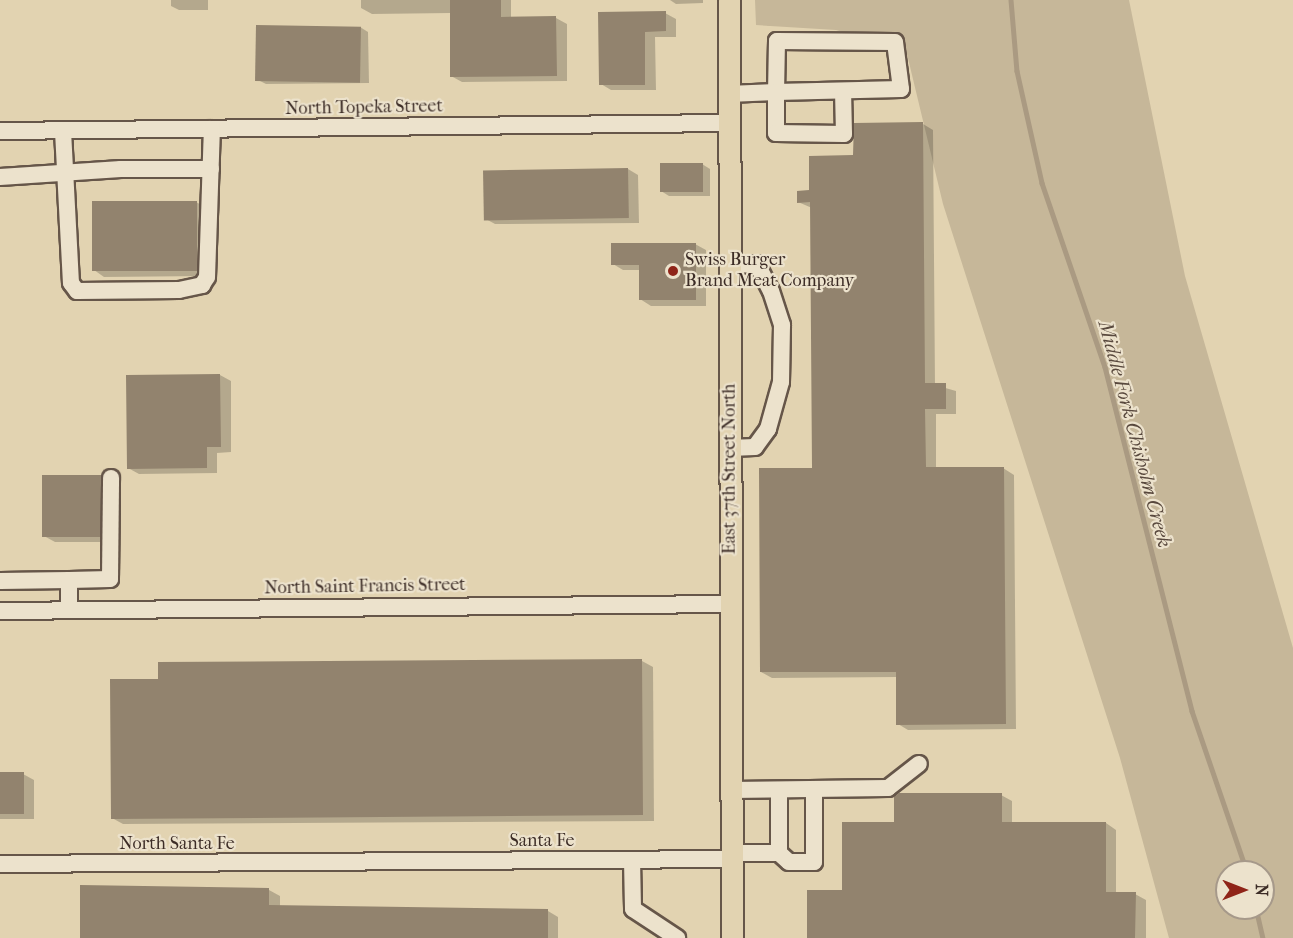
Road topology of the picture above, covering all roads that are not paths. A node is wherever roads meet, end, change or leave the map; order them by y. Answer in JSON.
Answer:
{"nodes":[{"id":1,"x":729,"y":0,"type":"edge"},
{"id":2,"x":843,"y":91,"type":"junction"},
{"id":3,"x":776,"y":92,"type":"junction"},
{"id":4,"x":728,"y":93,"type":"junction"},
{"id":5,"x":728,"y":123,"type":"junction"},
{"id":6,"x":212,"y":129,"type":"junction"},
{"id":7,"x":63,"y":131,"type":"junction"},
{"id":8,"x":0,"y":132,"type":"edge"},
{"id":9,"x":211,"y":169,"type":"junction"},
{"id":10,"x":64,"y":174,"type":"junction"},
{"id":11,"x":0,"y":177,"type":"edge"},
{"id":12,"x":729,"y":265,"type":"junction"},
{"id":13,"x":729,"y":448,"type":"junction"},
{"id":14,"x":111,"y":478,"type":"dead end"},
{"id":15,"x":69,"y":580,"type":"junction"},
{"id":16,"x":0,"y":581,"type":"edge"},
{"id":17,"x":730,"y":604,"type":"junction"},
{"id":18,"x":69,"y":610,"type":"junction"},
{"id":19,"x":0,"y":611,"type":"edge"},
{"id":20,"x":919,"y":764,"type":"dead end"},
{"id":21,"x":814,"y":789,"type":"junction"},
{"id":22,"x":731,"y":790,"type":"junction"},
{"id":23,"x":779,"y":790,"type":"junction"},
{"id":24,"x":779,"y":853,"type":"junction"},
{"id":25,"x":731,"y":856,"type":"junction"},
{"id":26,"x":632,"y":860,"type":"junction"},
{"id":27,"x":354,"y":862,"type":"joint"},
{"id":28,"x":0,"y":864,"type":"edge"},
{"id":29,"x":677,"y":938,"type":"edge"},
{"id":30,"x":732,"y":938,"type":"edge"}],
"edges":[{"from":1,"to":4,"type":"main road","name":"East 37th Street North"},
{"from":2,"to":3,"type":"street"},
{"from":2,"to":3,"type":"street"},
{"from":2,"to":3,"type":"street"},
{"from":3,"to":4,"type":"street"},
{"from":4,"to":5,"type":"main road","name":"East 37th Street North"},
{"from":5,"to":6,"type":"street","name":"North Topeka Street"},
{"from":5,"to":12,"type":"main road","name":"East 37th Street North"},
{"from":6,"to":7,"type":"street","name":"North Topeka Street"},
{"from":6,"to":9,"type":"street"},
{"from":7,"to":8,"type":"street","name":"North Topeka Street"},
{"from":7,"to":10,"type":"street"},
{"from":9,"to":10,"type":"street"},
{"from":9,"to":10,"type":"street"},
{"from":10,"to":11,"type":"street"},
{"from":12,"to":13,"type":"main road","name":"East 37th Street North"},
{"from":12,"to":13,"type":"street"},
{"from":13,"to":17,"type":"main road","name":"East 37th Street North"},
{"from":14,"to":15,"type":"street"},
{"from":15,"to":16,"type":"street"},
{"from":15,"to":18,"type":"street"},
{"from":17,"to":18,"type":"street","name":"North Saint Francis Street"},
{"from":17,"to":22,"type":"main road","name":"East 37th Street North"},
{"from":18,"to":19,"type":"street","name":"North Saint Francis Street"},
{"from":20,"to":21,"type":"street"},
{"from":21,"to":23,"type":"street"},
{"from":21,"to":24,"type":"street","name":"Santa Fe"},
{"from":22,"to":23,"type":"street"},
{"from":22,"to":25,"type":"main road","name":"East 37th Street North"},
{"from":23,"to":24,"type":"street"},
{"from":24,"to":25,"type":"street","name":"Santa Fe"},
{"from":25,"to":26,"type":"street","name":"Santa Fe"},
{"from":25,"to":30,"type":"main road","name":"East 37th Street North"},
{"from":26,"to":27,"type":"street","name":"Santa Fe"},
{"from":26,"to":29,"type":"street"},
{"from":27,"to":28,"type":"street","name":"North Santa Fe"}]}
